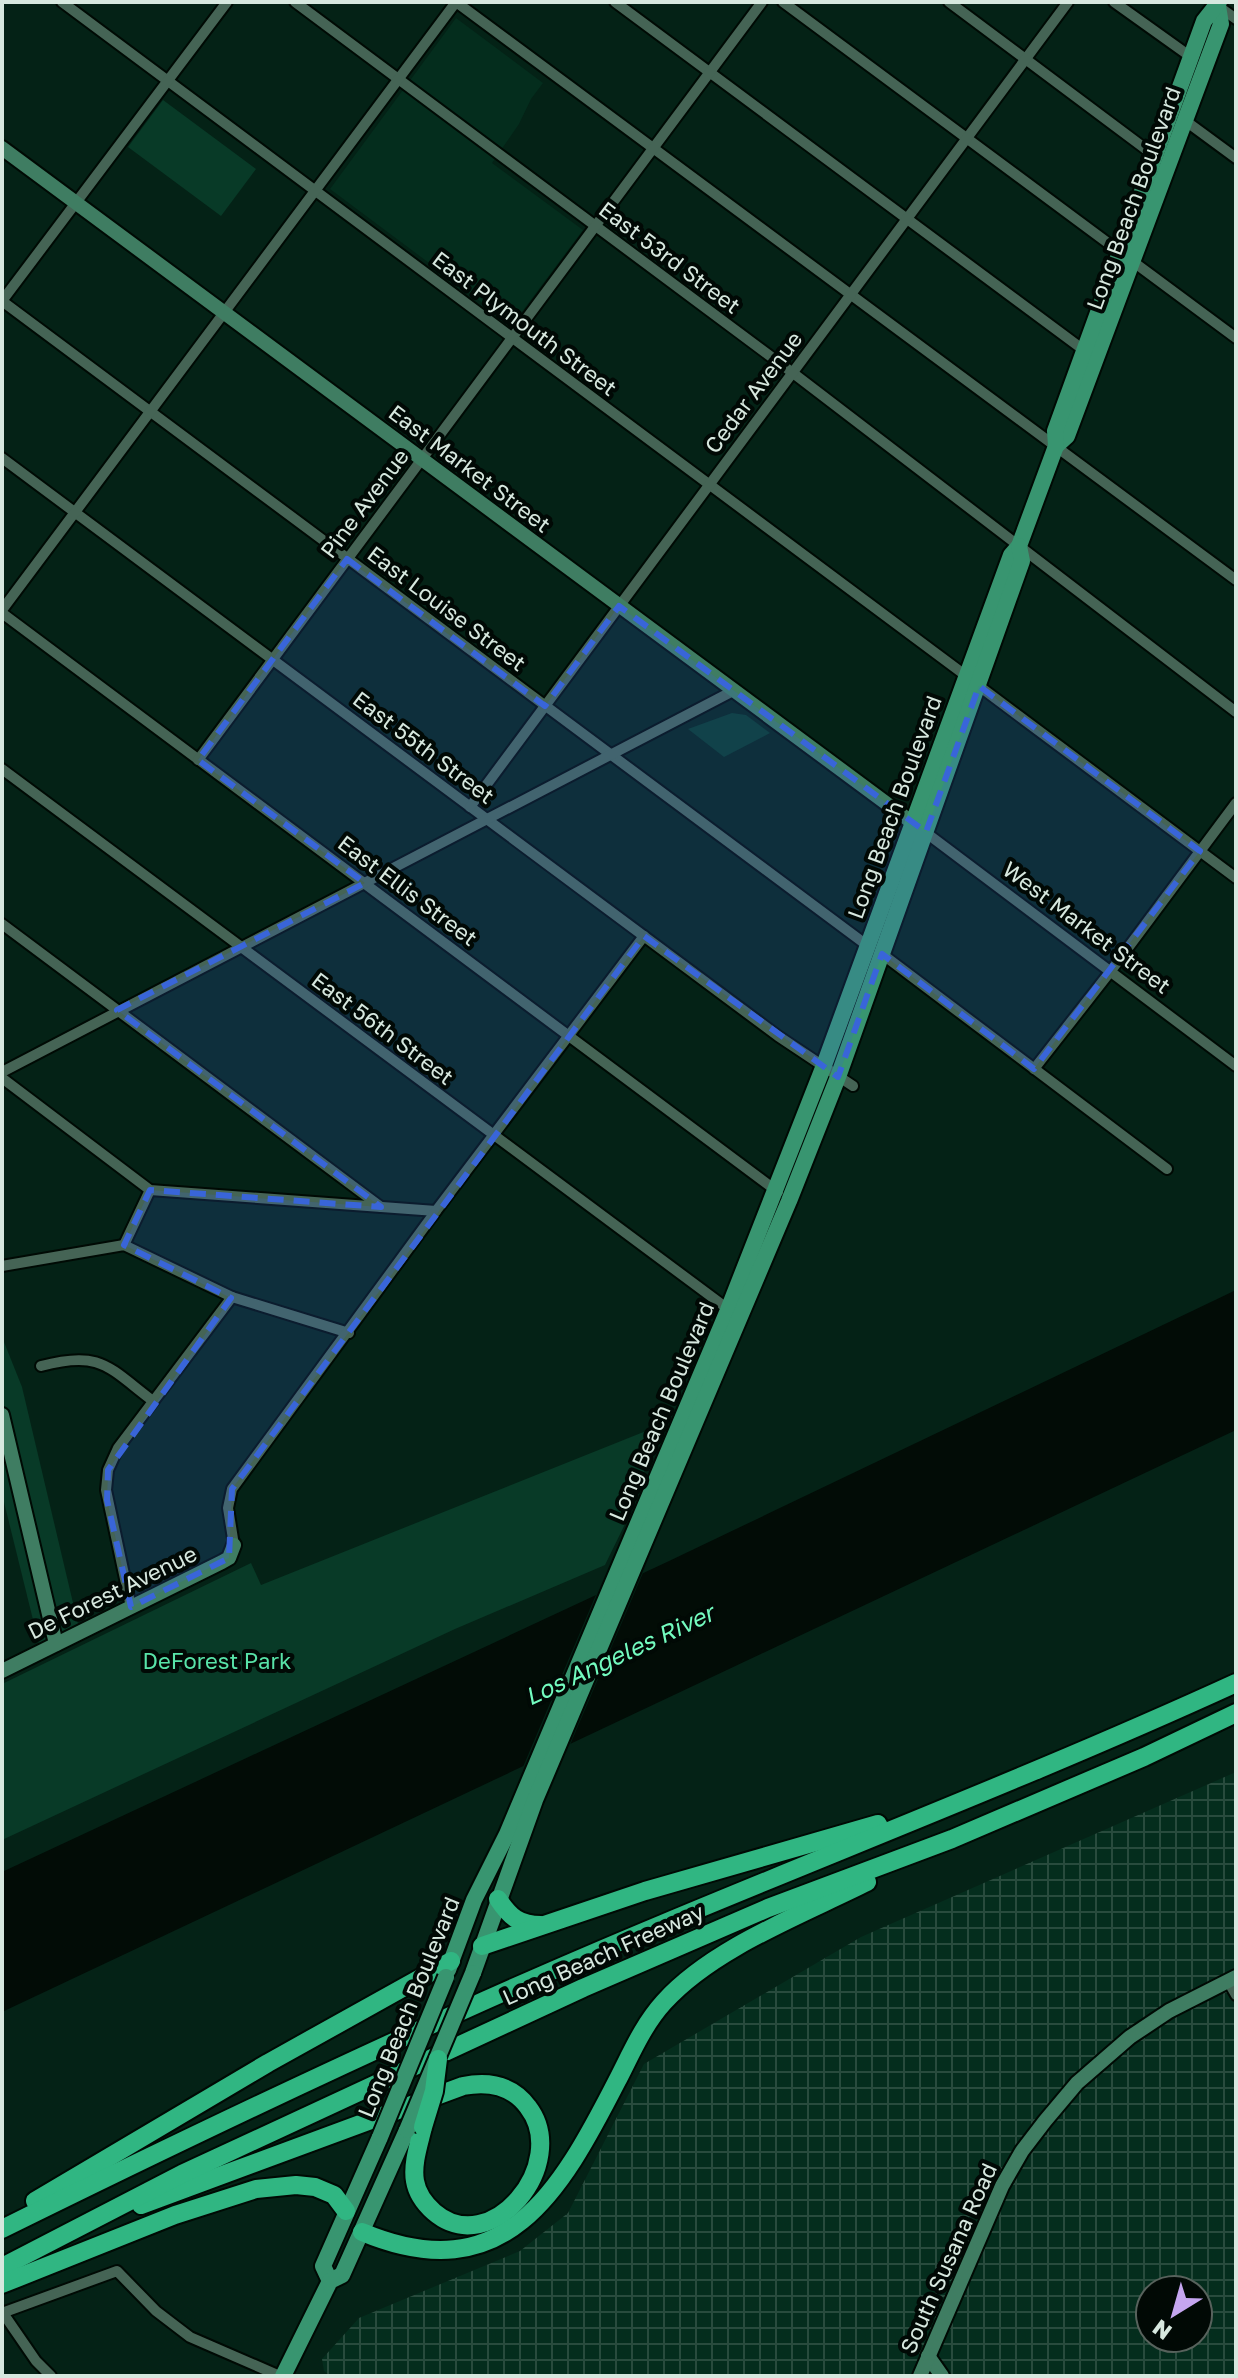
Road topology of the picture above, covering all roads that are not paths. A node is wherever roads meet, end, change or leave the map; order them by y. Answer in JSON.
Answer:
{"nodes":[{"id":1,"x":62,"y":2,"type":"edge"},
{"id":2,"x":227,"y":2,"type":"edge"},
{"id":3,"x":295,"y":2,"type":"edge"},
{"id":4,"x":456,"y":2,"type":"edge"},
{"id":5,"x":615,"y":2,"type":"edge"},
{"id":6,"x":762,"y":2,"type":"edge"},
{"id":7,"x":783,"y":2,"type":"edge"},
{"id":8,"x":949,"y":2,"type":"edge"},
{"id":9,"x":1068,"y":2,"type":"edge"},
{"id":10,"x":1114,"y":2,"type":"edge"},
{"id":11,"x":1219,"y":4,"type":"edge"},
{"id":12,"x":1236,"y":19,"type":"edge"},
{"id":13,"x":1191,"y":57,"type":"junction"},
{"id":14,"x":1026,"y":59,"type":"junction"},
{"id":15,"x":709,"y":72,"type":"junction"},
{"id":16,"x":399,"y":78,"type":"junction"},
{"id":17,"x":168,"y":81,"type":"junction"},
{"id":18,"x":1178,"y":116,"type":"junction"},
{"id":19,"x":967,"y":139,"type":"junction"},
{"id":20,"x":2,"y":148,"type":"edge"},
{"id":21,"x":652,"y":149,"type":"junction"},
{"id":22,"x":1155,"y":156,"type":"junction"},
{"id":23,"x":1236,"y":158,"type":"edge"},
{"id":24,"x":315,"y":190,"type":"junction"},
{"id":25,"x":76,"y":203,"type":"junction"},
{"id":26,"x":907,"y":219,"type":"junction"},
{"id":27,"x":594,"y":226,"type":"junction"},
{"id":28,"x":1127,"y":257,"type":"junction"},
{"id":29,"x":850,"y":296,"type":"junction"},
{"id":30,"x":2,"y":301,"type":"edge"},
{"id":31,"x":225,"y":313,"type":"junction"},
{"id":32,"x":512,"y":338,"type":"junction"},
{"id":33,"x":1236,"y":338,"type":"edge"},
{"id":34,"x":1085,"y":351,"type":"junction"},
{"id":35,"x":793,"y":373,"type":"junction"},
{"id":36,"x":150,"y":411,"type":"junction"},
{"id":37,"x":1056,"y":446,"type":"junction"},
{"id":38,"x":2,"y":458,"type":"edge"},
{"id":39,"x":422,"y":459,"type":"junction"},
{"id":40,"x":708,"y":486,"type":"junction"},
{"id":41,"x":75,"y":512,"type":"junction"},
{"id":42,"x":1019,"y":546,"type":"junction"},
{"id":43,"x":347,"y":559,"type":"junction"},
{"id":44,"x":1236,"y":580,"type":"edge"},
{"id":45,"x":619,"y":606,"type":"junction"},
{"id":46,"x":2,"y":612,"type":"edge"},
{"id":47,"x":272,"y":660,"type":"junction"},
{"id":48,"x":965,"y":675,"type":"junction"},
{"id":49,"x":979,"y":686,"type":"junction"},
{"id":50,"x":733,"y":691,"type":"junction"},
{"id":51,"x":545,"y":706,"type":"junction"},
{"id":52,"x":1236,"y":712,"type":"edge"},
{"id":53,"x":611,"y":754,"type":"junction"},
{"id":54,"x":198,"y":760,"type":"junction"},
{"id":55,"x":2,"y":769,"type":"edge"},
{"id":56,"x":1236,"y":803,"type":"edge"},
{"id":57,"x":470,"y":807,"type":"junction"},
{"id":58,"x":486,"y":818,"type":"junction"},
{"id":59,"x":919,"y":827,"type":"junction"},
{"id":60,"x":1200,"y":851,"type":"junction"},
{"id":61,"x":1236,"y":878,"type":"edge"},
{"id":62,"x":365,"y":883,"type":"junction"},
{"id":63,"x":2,"y":924,"type":"edge"},
{"id":64,"x":644,"y":936,"type":"junction"},
{"id":65,"x":239,"y":947,"type":"junction"},
{"id":66,"x":875,"y":950,"type":"junction"},
{"id":67,"x":1110,"y":972,"type":"junction"},
{"id":68,"x":117,"y":1010,"type":"junction"},
{"id":69,"x":569,"y":1036,"type":"junction"},
{"id":70,"x":1236,"y":1066,"type":"edge"},
{"id":71,"x":823,"y":1068,"type":"junction"},
{"id":72,"x":1034,"y":1069,"type":"junction"},
{"id":73,"x":2,"y":1072,"type":"edge"},
{"id":74,"x":2,"y":1078,"type":"edge"},
{"id":75,"x":845,"y":1082,"type":"junction"},
{"id":76,"x":493,"y":1135,"type":"junction"},
{"id":77,"x":1167,"y":1169,"type":"dead end"},
{"id":78,"x":150,"y":1190,"type":"junction"},
{"id":79,"x":774,"y":1190,"type":"junction"},
{"id":80,"x":789,"y":1201,"type":"junction"},
{"id":81,"x":381,"y":1207,"type":"junction"},
{"id":82,"x":436,"y":1211,"type":"junction"},
{"id":83,"x":124,"y":1245,"type":"junction"},
{"id":84,"x":2,"y":1266,"type":"edge"},
{"id":85,"x":232,"y":1297,"type":"junction"},
{"id":86,"x":734,"y":1313,"type":"junction"},
{"id":87,"x":349,"y":1333,"type":"junction"},
{"id":88,"x":41,"y":1366,"type":"dead end"},
{"id":89,"x":153,"y":1401,"type":"junction"},
{"id":90,"x":2,"y":1415,"type":"edge"},
{"id":91,"x":234,"y":1545,"type":"joint"},
{"id":92,"x":131,"y":1607,"type":"junction"},
{"id":93,"x":56,"y":1644,"type":"junction"},
{"id":94,"x":2,"y":1671,"type":"edge"},
{"id":95,"x":1236,"y":1683,"type":"edge"},
{"id":96,"x":1236,"y":1713,"type":"edge"},
{"id":97,"x":969,"y":1796,"type":"junction"},
{"id":98,"x":529,"y":1798,"type":"junction"},
{"id":99,"x":952,"y":1839,"type":"junction"},
{"id":100,"x":498,"y":1899,"type":"junction"},
{"id":101,"x":547,"y":1925,"type":"junction"},
{"id":102,"x":482,"y":1946,"type":"junction"},
{"id":103,"x":448,"y":1969,"type":"junction"},
{"id":104,"x":1232,"y":1979,"type":"edge"},
{"id":105,"x":1236,"y":1995,"type":"edge"},
{"id":106,"x":438,"y":2059,"type":"joint"},
{"id":107,"x":415,"y":2129,"type":"junction"},
{"id":108,"x":384,"y":2136,"type":"junction"},
{"id":109,"x":346,"y":2211,"type":"junction"},
{"id":110,"x":2,"y":2220,"type":"edge"},
{"id":111,"x":2,"y":2229,"type":"edge"},
{"id":112,"x":69,"y":2231,"type":"junction"},
{"id":113,"x":362,"y":2232,"type":"junction"},
{"id":114,"x":2,"y":2267,"type":"edge"},
{"id":115,"x":330,"y":2281,"type":"junction"},
{"id":116,"x":2,"y":2284,"type":"edge"},
{"id":117,"x":3,"y":2313,"type":"edge"},
{"id":118,"x":928,"y":2356,"type":"junction"},
{"id":119,"x":51,"y":2376,"type":"edge"},
{"id":120,"x":281,"y":2376,"type":"edge"},
{"id":121,"x":920,"y":2376,"type":"edge"},
{"id":122,"x":942,"y":2376,"type":"edge"}],
"edges":[{"from":1,"to":17,"type":"street","name":"East Plymouth Street"},
{"from":2,"to":17,"type":"street"},
{"from":3,"to":16,"type":"street","name":"East 53rd Street"},
{"from":4,"to":16,"type":"street"},
{"from":4,"to":21,"type":"street"},
{"from":5,"to":15,"type":"street"},
{"from":6,"to":15,"type":"street","name":"Pine Avenue"},
{"from":7,"to":19,"type":"street"},
{"from":8,"to":14,"type":"street"},
{"from":9,"to":14,"type":"street","name":"Cedar Avenue"},
{"from":10,"to":13,"type":"street"},
{"from":11,"to":12,"type":"street"},
{"from":11,"to":13,"type":"main road","name":"Long Beach Boulevard"},
{"from":11,"to":18,"type":"main road","name":"Long Beach Boulevard"},
{"from":13,"to":18,"type":"main road","name":"Long Beach Boulevard"},
{"from":14,"to":19,"type":"street","name":"Cedar Avenue"},
{"from":14,"to":22,"type":"street"},
{"from":15,"to":21,"type":"street","name":"Pine Avenue"},
{"from":15,"to":26,"type":"street"},
{"from":16,"to":24,"type":"street"},
{"from":16,"to":27,"type":"street","name":"East 53rd Street"},
{"from":17,"to":24,"type":"street","name":"East Plymouth Street"},
{"from":17,"to":25,"type":"street"},
{"from":18,"to":22,"type":"main road","name":"Long Beach Boulevard"},
{"from":18,"to":23,"type":"street"},
{"from":18,"to":28,"type":"main road","name":"Long Beach Boulevard"},
{"from":19,"to":26,"type":"street","name":"Cedar Avenue"},
{"from":19,"to":28,"type":"street"},
{"from":20,"to":25,"type":"street","name":"East Market Street"},
{"from":21,"to":27,"type":"street","name":"Pine Avenue"},
{"from":21,"to":29,"type":"street"},
{"from":22,"to":28,"type":"main road","name":"Long Beach Boulevard"},
{"from":24,"to":31,"type":"street"},
{"from":24,"to":32,"type":"street","name":"East Plymouth Street"},
{"from":25,"to":30,"type":"street"},
{"from":25,"to":31,"type":"street","name":"East Market Street"},
{"from":26,"to":29,"type":"street","name":"Cedar Avenue"},
{"from":26,"to":34,"type":"street"},
{"from":27,"to":32,"type":"street","name":"Pine Avenue"},
{"from":27,"to":35,"type":"street","name":"East 53rd Street"},
{"from":28,"to":33,"type":"street"},
{"from":28,"to":34,"type":"main road","name":"Long Beach Boulevard"},
{"from":28,"to":37,"type":"main road","name":"Long Beach Boulevard"},
{"from":29,"to":35,"type":"street","name":"Cedar Avenue"},
{"from":29,"to":37,"type":"street"},
{"from":30,"to":36,"type":"street","name":"East Louise Street"},
{"from":31,"to":36,"type":"street"},
{"from":31,"to":39,"type":"street","name":"East Market Street"},
{"from":32,"to":39,"type":"street","name":"Pine Avenue"},
{"from":32,"to":40,"type":"street","name":"East Plymouth Street"},
{"from":34,"to":37,"type":"main road","name":"Long Beach Boulevard"},
{"from":35,"to":40,"type":"street","name":"Cedar Avenue"},
{"from":35,"to":42,"type":"street","name":"East 53rd Street"},
{"from":36,"to":41,"type":"street"},
{"from":36,"to":43,"type":"street","name":"East Louise Street"},
{"from":37,"to":42,"type":"main road","name":"Long Beach Boulevard"},
{"from":37,"to":44,"type":"street"},
{"from":38,"to":41,"type":"street","name":"East 55th Street"},
{"from":39,"to":43,"type":"street","name":"Pine Avenue"},
{"from":39,"to":45,"type":"street","name":"East Market Street"},
{"from":40,"to":45,"type":"street","name":"Cedar Avenue"},
{"from":40,"to":48,"type":"street","name":"East Plymouth Street"},
{"from":41,"to":46,"type":"street"},
{"from":41,"to":47,"type":"street","name":"East 55th Street"},
{"from":42,"to":48,"type":"main road","name":"Long Beach Boulevard"},
{"from":42,"to":49,"type":"main road","name":"Long Beach Boulevard"},
{"from":42,"to":52,"type":"street","name":"East 53rd Street"},
{"from":43,"to":47,"type":"street","name":"Pine Avenue"},
{"from":43,"to":51,"type":"street","name":"East Louise Street"},
{"from":45,"to":50,"type":"street","name":"East Market Street"},
{"from":45,"to":51,"type":"street","name":"Cedar Avenue"},
{"from":46,"to":54,"type":"street","name":"East Ellis Street"},
{"from":47,"to":54,"type":"street","name":"Pine Avenue"},
{"from":47,"to":57,"type":"street","name":"East 55th Street"},
{"from":48,"to":59,"type":"main road","name":"Long Beach Boulevard"},
{"from":49,"to":59,"type":"main road","name":"Long Beach Boulevard"},
{"from":49,"to":60,"type":"street"},
{"from":50,"to":53,"type":"street"},
{"from":50,"to":59,"type":"street","name":"East Market Street"},
{"from":51,"to":53,"type":"street","name":"East Louise Street"},
{"from":51,"to":57,"type":"street","name":"Cedar Avenue"},
{"from":53,"to":58,"type":"street"},
{"from":53,"to":66,"type":"street","name":"East Louise Street"},
{"from":54,"to":62,"type":"street","name":"East Ellis Street"},
{"from":55,"to":65,"type":"street","name":"East 56th Street"},
{"from":56,"to":60,"type":"street"},
{"from":57,"to":58,"type":"street","name":"East 55th Street"},
{"from":58,"to":62,"type":"street"},
{"from":58,"to":64,"type":"street","name":"East 55th Street"},
{"from":59,"to":66,"type":"main road","name":"Long Beach Boulevard"},
{"from":59,"to":67,"type":"street","name":"West Market Street"},
{"from":60,"to":61,"type":"street"},
{"from":60,"to":67,"type":"street"},
{"from":62,"to":65,"type":"street"},
{"from":62,"to":69,"type":"street","name":"East Ellis Street"},
{"from":63,"to":68,"type":"street"},
{"from":64,"to":69,"type":"street"},
{"from":64,"to":71,"type":"street","name":"East 55th Street"},
{"from":65,"to":68,"type":"street"},
{"from":65,"to":76,"type":"street","name":"East 56th Street"},
{"from":66,"to":71,"type":"main road","name":"Long Beach Boulevard"},
{"from":66,"to":72,"type":"street","name":"East Louise Street"},
{"from":66,"to":75,"type":"main road","name":"Long Beach Boulevard"},
{"from":67,"to":70,"type":"street","name":"West Market Street"},
{"from":67,"to":72,"type":"street"},
{"from":68,"to":73,"type":"street"},
{"from":68,"to":81,"type":"street"},
{"from":69,"to":76,"type":"street"},
{"from":69,"to":79,"type":"street","name":"East Ellis Street"},
{"from":71,"to":75,"type":"street","name":"East 55th Street"},
{"from":71,"to":79,"type":"main road","name":"Long Beach Boulevard"},
{"from":72,"to":77,"type":"street","name":"East Louise Street"},
{"from":74,"to":78,"type":"street"},
{"from":75,"to":80,"type":"main road","name":"Long Beach Boulevard"},
{"from":76,"to":82,"type":"street"},
{"from":76,"to":86,"type":"street","name":"East 56th Street"},
{"from":78,"to":81,"type":"street"},
{"from":78,"to":83,"type":"street"},
{"from":79,"to":80,"type":"street","name":"East Ellis Street"},
{"from":79,"to":86,"type":"main road","name":"Long Beach Boulevard"},
{"from":80,"to":86,"type":"main road","name":"Long Beach Boulevard"},
{"from":81,"to":82,"type":"street"},
{"from":82,"to":87,"type":"street"},
{"from":83,"to":84,"type":"street"},
{"from":83,"to":85,"type":"street"},
{"from":85,"to":87,"type":"street"},
{"from":85,"to":89,"type":"street"},
{"from":86,"to":98,"type":"main road","name":"Long Beach Boulevard"},
{"from":87,"to":91,"type":"street"},
{"from":88,"to":89,"type":"street"},
{"from":89,"to":92,"type":"street"},
{"from":90,"to":93,"type":"street"},
{"from":91,"to":92,"type":"street","name":"De Forest Avenue"},
{"from":92,"to":93,"type":"street","name":"De Forest Avenue"},
{"from":93,"to":94,"type":"street","name":"De Forest Avenue"},
{"from":95,"to":97,"type":"highway","name":"Long Beach Freeway"},
{"from":96,"to":99,"type":"highway","name":"Long Beach Freeway"},
{"from":97,"to":101,"type":"highway"},
{"from":97,"to":111,"type":"highway","name":"Long Beach Freeway"},
{"from":98,"to":100,"type":"main road","name":"Long Beach Boulevard"},
{"from":98,"to":103,"type":"main road","name":"Long Beach Boulevard"},
{"from":99,"to":112,"type":"highway","name":"Long Beach Freeway"},
{"from":99,"to":113,"type":"highway"},
{"from":100,"to":101,"type":"highway"},
{"from":100,"to":102,"type":"main road","name":"Long Beach Boulevard"},
{"from":101,"to":102,"type":"highway"},
{"from":102,"to":103,"type":"main road"},
{"from":102,"to":106,"type":"main road","name":"Long Beach Boulevard","bridge":true},
{"from":103,"to":108,"type":"main road","name":"Long Beach Boulevard","bridge":true},
{"from":103,"to":110,"type":"highway"},
{"from":104,"to":105,"type":"street"},
{"from":104,"to":118,"type":"street","name":"South Susana Road"},
{"from":106,"to":107,"type":"highway","bridge":true},
{"from":107,"to":112,"type":"highway"},
{"from":107,"to":113,"type":"main road","name":"Long Beach Boulevard"},
{"from":108,"to":109,"type":"main road","name":"Long Beach Boulevard"},
{"from":108,"to":113,"type":"main road"},
{"from":109,"to":115,"type":"main road","name":"Long Beach Boulevard"},
{"from":109,"to":116,"type":"highway"},
{"from":112,"to":114,"type":"highway","name":"Long Beach Freeway"},
{"from":113,"to":115,"type":"main road","name":"Long Beach Boulevard"},
{"from":115,"to":120,"type":"main road","name":"Long Beach Boulevard"},
{"from":117,"to":119,"type":"street"},
{"from":117,"to":120,"type":"street"},
{"from":118,"to":121,"type":"street","name":"South Susana Road"},
{"from":118,"to":122,"type":"street"}]}
